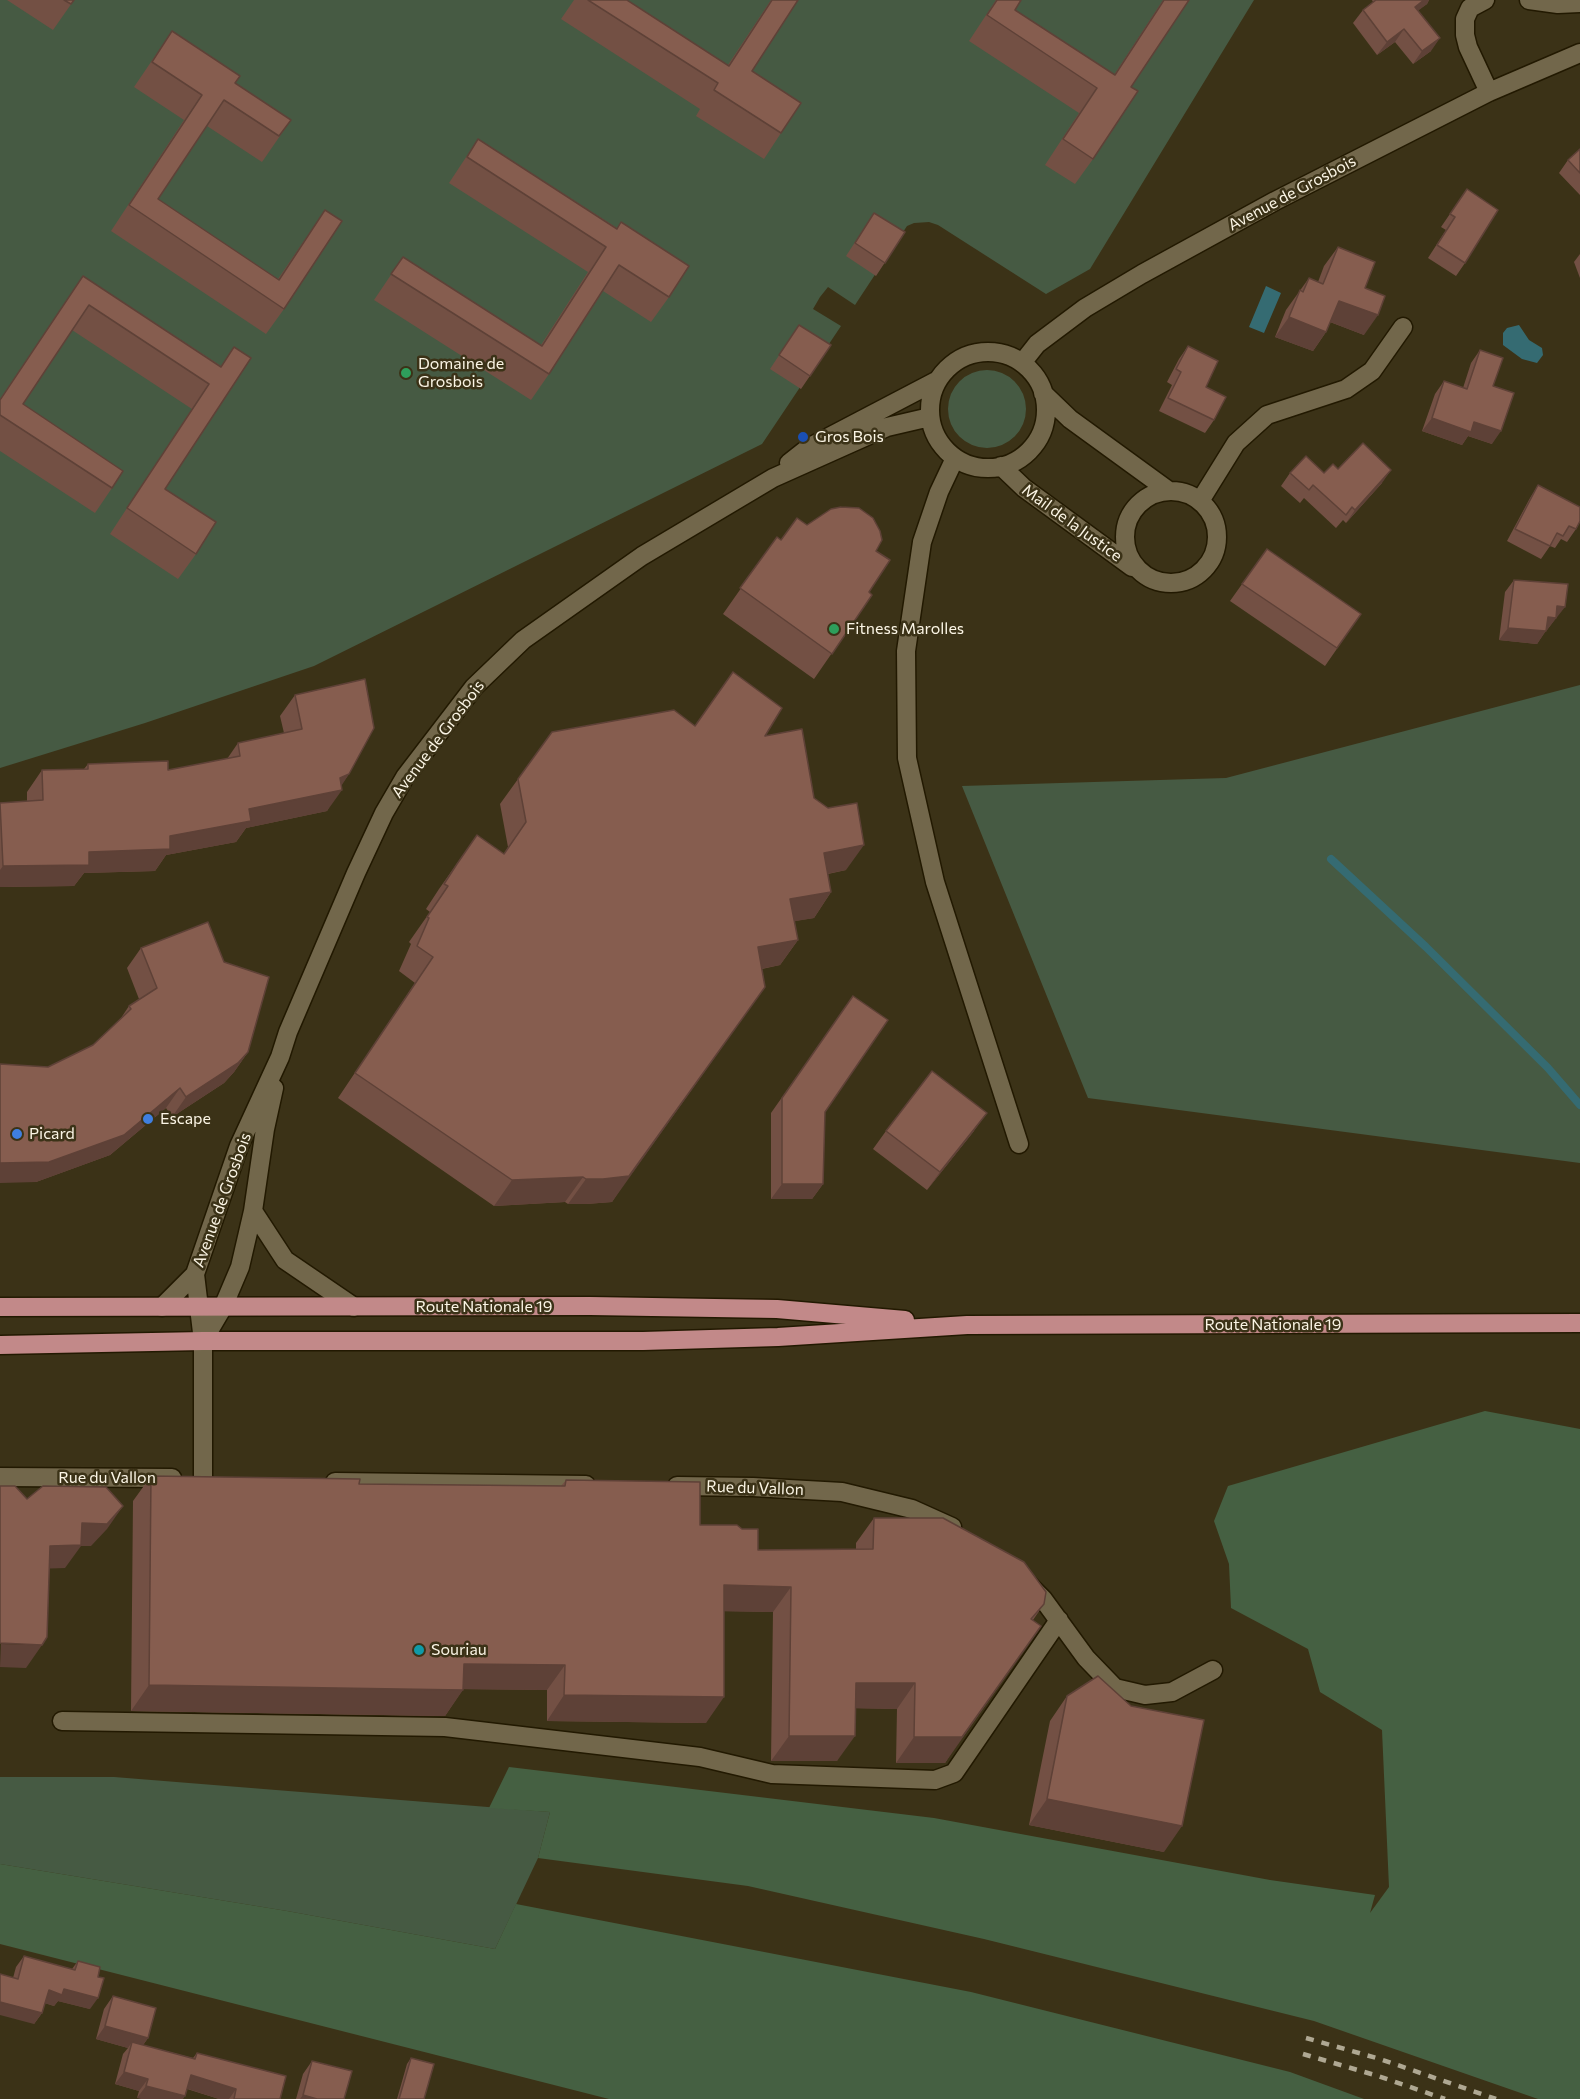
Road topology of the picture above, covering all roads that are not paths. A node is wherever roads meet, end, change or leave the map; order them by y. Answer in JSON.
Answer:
{"nodes":[{"id":1,"x":1485,"y":0,"type":"edge"},
{"id":2,"x":1529,"y":0,"type":"edge"},
{"id":3,"x":1580,"y":3,"type":"edge"},
{"id":4,"x":1580,"y":53,"type":"edge"},
{"id":5,"x":1489,"y":92,"type":"junction"},
{"id":6,"x":1403,"y":327,"type":"dead end"},
{"id":7,"x":1022,"y":363,"type":"junction"},
{"id":8,"x":938,"y":380,"type":"junction"},
{"id":9,"x":1043,"y":393,"type":"junction"},
{"id":10,"x":930,"y":417,"type":"junction"},
{"id":11,"x":956,"y":458,"type":"junction"},
{"id":12,"x":1001,"y":466,"type":"junction"},
{"id":13,"x":772,"y":478,"type":"junction"},
{"id":14,"x":1169,"y":491,"type":"junction"},
{"id":15,"x":1200,"y":501,"type":"junction"},
{"id":16,"x":1146,"y":577,"type":"junction"},
{"id":17,"x":280,"y":1057,"type":"junction"},
{"id":18,"x":1019,"y":1144,"type":"dead end"},
{"id":19,"x":253,"y":1210,"type":"junction"},
{"id":20,"x":195,"y":1274,"type":"junction"},
{"id":21,"x":0,"y":1307,"type":"edge"},
{"id":22,"x":162,"y":1307,"type":"junction"},
{"id":23,"x":199,"y":1307,"type":"junction"},
{"id":24,"x":223,"y":1307,"type":"junction"},
{"id":25,"x":354,"y":1307,"type":"junction"},
{"id":26,"x":1580,"y":1323,"type":"edge"},
{"id":27,"x":967,"y":1325,"type":"junction"},
{"id":28,"x":203,"y":1341,"type":"junction"},
{"id":29,"x":0,"y":1345,"type":"edge"},
{"id":30,"x":0,"y":1478,"type":"edge"},
{"id":31,"x":203,"y":1478,"type":"junction"},
{"id":32,"x":226,"y":1479,"type":"edge"},
{"id":33,"x":318,"y":1482,"type":"edge"},
{"id":34,"x":599,"y":1485,"type":"edge"},
{"id":35,"x":658,"y":1486,"type":"edge"},
{"id":36,"x":966,"y":1535,"type":"edge"},
{"id":37,"x":1017,"y":1574,"type":"edge"},
{"id":38,"x":1059,"y":1620,"type":"junction"},
{"id":39,"x":1213,"y":1670,"type":"dead end"},
{"id":40,"x":62,"y":1721,"type":"dead end"}],
"edges":[{"from":1,"to":5,"type":"street"},
{"from":2,"to":3,"type":"street"},
{"from":4,"to":5,"type":"street","name":"Avenue de Grosbois"},
{"from":5,"to":7,"type":"street","name":"Avenue de Grosbois"},
{"from":6,"to":15,"type":"street"},
{"from":7,"to":8,"type":"street"},
{"from":7,"to":9,"type":"street"},
{"from":8,"to":10,"type":"street"},
{"from":8,"to":13,"type":"street","name":"Avenue de Grosbois"},
{"from":9,"to":12,"type":"street"},
{"from":9,"to":14,"type":"street"},
{"from":10,"to":11,"type":"street"},
{"from":10,"to":13,"type":"street","name":"Avenue de Grosbois"},
{"from":11,"to":12,"type":"street"},
{"from":11,"to":18,"type":"street"},
{"from":12,"to":16,"type":"street","name":"Mail de la Justice"},
{"from":13,"to":17,"type":"street","name":"Avenue de Grosbois"},
{"from":14,"to":15,"type":"street"},
{"from":14,"to":16,"type":"street"},
{"from":15,"to":16,"type":"street"},
{"from":17,"to":19,"type":"street","name":"Avenue de Grosbois"},
{"from":17,"to":20,"type":"street","name":"Avenue de Grosbois"},
{"from":19,"to":24,"type":"street","name":"Avenue de Grosbois"},
{"from":19,"to":25,"type":"street"},
{"from":20,"to":22,"type":"street"},
{"from":20,"to":23,"type":"street","name":"Avenue de Grosbois"},
{"from":21,"to":22,"type":"main road","name":"Route Nationale 19"},
{"from":22,"to":23,"type":"main road","name":"Route Nationale 19"},
{"from":23,"to":24,"type":"main road","name":"Route Nationale 19"},
{"from":23,"to":28,"type":"street","name":"Avenue de Grosbois"},
{"from":24,"to":25,"type":"main road","name":"Route Nationale 19"},
{"from":24,"to":28,"type":"street","name":"Avenue de Grosbois"},
{"from":25,"to":27,"type":"main road","name":"Route Nationale 19"},
{"from":26,"to":27,"type":"main road","name":"Route Nationale 19"},
{"from":27,"to":28,"type":"main road","name":"Route Nationale 19"},
{"from":28,"to":29,"type":"main road","name":"Route Nationale 19"},
{"from":28,"to":31,"type":"street"},
{"from":30,"to":31,"type":"street","name":"Rue du Vallon"},
{"from":31,"to":32,"type":"street","name":"Rue du Vallon"},
{"from":33,"to":34,"type":"street"},
{"from":35,"to":36,"type":"street","name":"Rue du Vallon"},
{"from":37,"to":38,"type":"street"},
{"from":38,"to":39,"type":"street"},
{"from":38,"to":40,"type":"street"}]}
